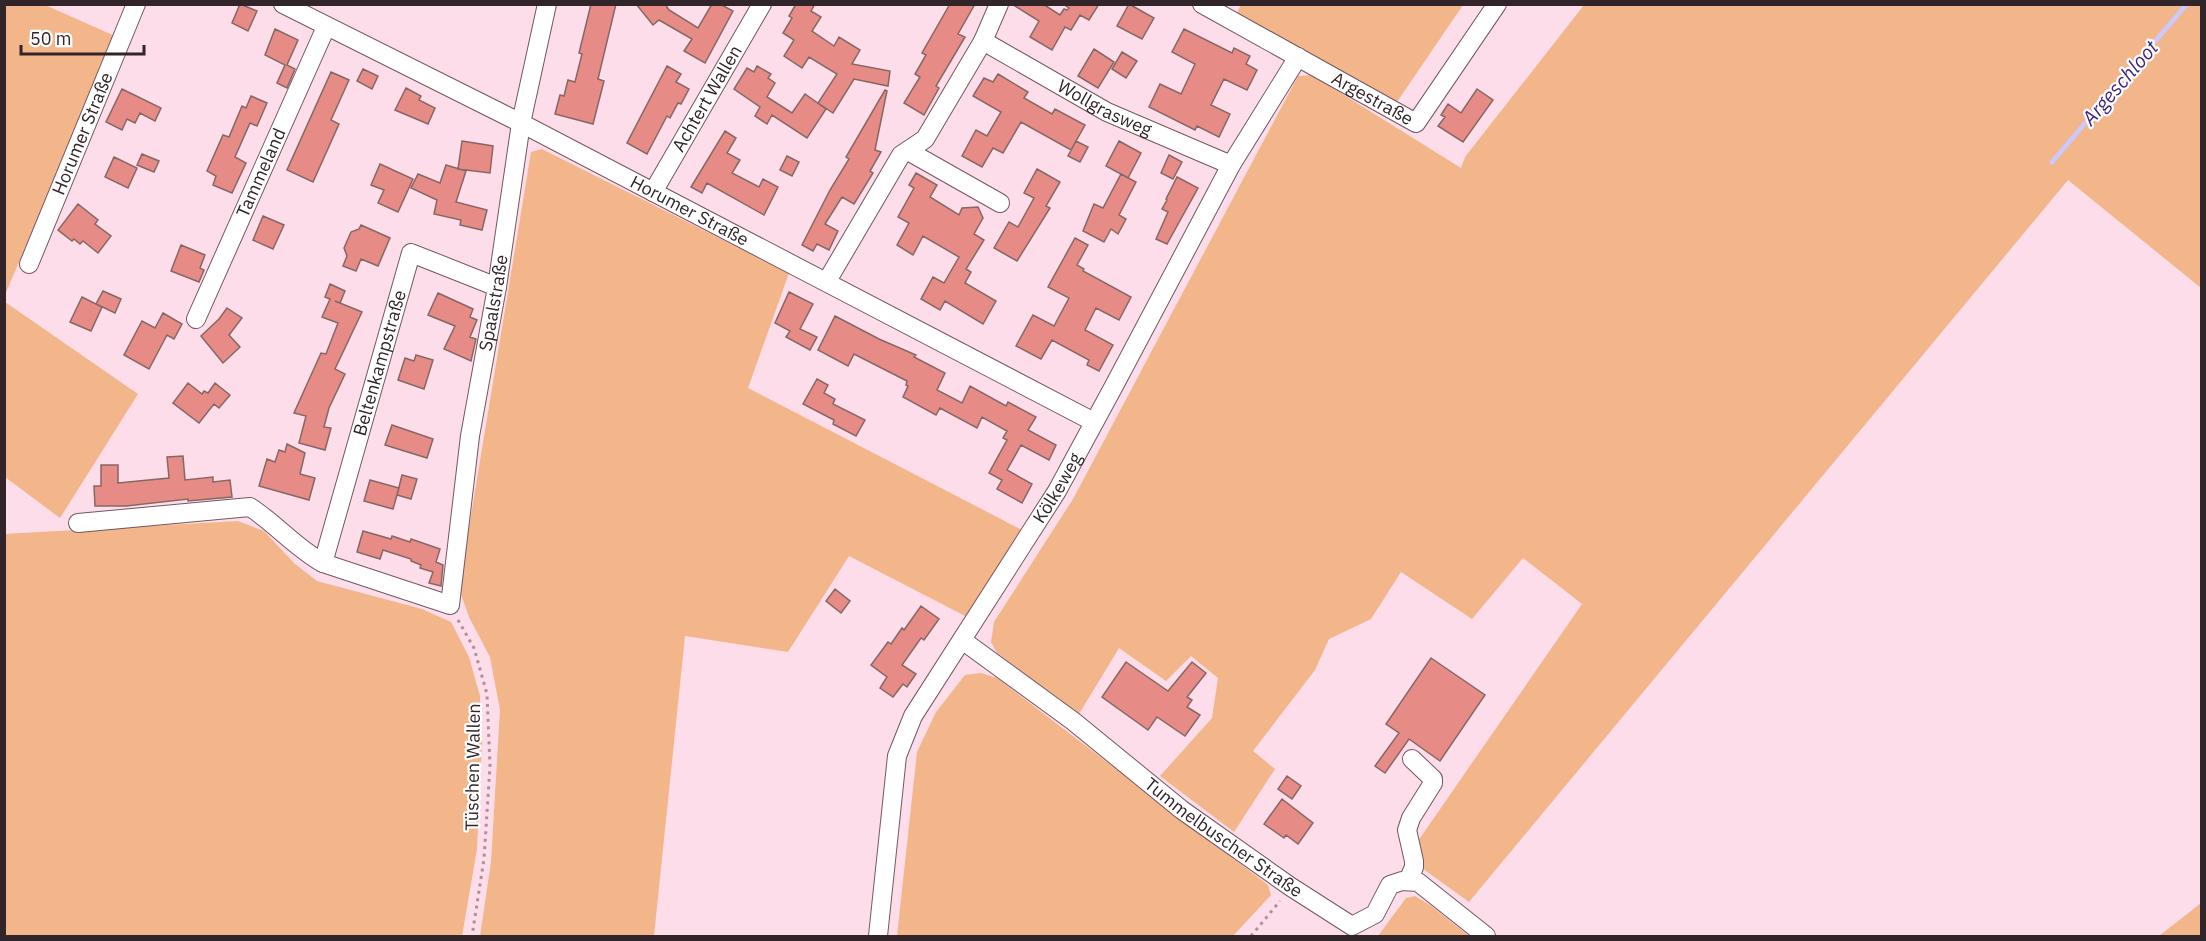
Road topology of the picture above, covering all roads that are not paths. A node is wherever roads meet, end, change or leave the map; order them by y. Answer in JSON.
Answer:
{"nodes":[{"id":1,"x":136,"y":4,"type":"edge"},
{"id":2,"x":283,"y":4,"type":"edge"},
{"id":3,"x":547,"y":4,"type":"edge"},
{"id":4,"x":762,"y":4,"type":"edge"},
{"id":5,"x":999,"y":4,"type":"edge"},
{"id":6,"x":1202,"y":4,"type":"edge"},
{"id":7,"x":1497,"y":4,"type":"edge"},
{"id":8,"x":326,"y":27,"type":"junction"},
{"id":9,"x":983,"y":41,"type":"junction"},
{"id":10,"x":1298,"y":57,"type":"junction"},
{"id":11,"x":521,"y":123,"type":"junction"},
{"id":12,"x":909,"y":151,"type":"junction"},
{"id":13,"x":1231,"y":165,"type":"junction"},
{"id":14,"x":653,"y":192,"type":"junction"},
{"id":15,"x":1000,"y":202,"type":"dead end"},
{"id":16,"x":29,"y":264,"type":"dead end"},
{"id":17,"x":827,"y":281,"type":"junction"},
{"id":18,"x":497,"y":287,"type":"junction"},
{"id":19,"x":196,"y":319,"type":"dead end"},
{"id":20,"x":1094,"y":422,"type":"junction"},
{"id":21,"x":78,"y":523,"type":"dead end"},
{"id":22,"x":323,"y":563,"type":"junction"},
{"id":23,"x":962,"y":640,"type":"junction"},
{"id":24,"x":1412,"y":759,"type":"dead end"},
{"id":25,"x":1408,"y":881,"type":"junction"},
{"id":26,"x":878,"y":936,"type":"edge"},
{"id":27,"x":1486,"y":936,"type":"edge"}],
"edges":[{"from":1,"to":16,"type":"street","name":"Horumer Straße"},
{"from":2,"to":8,"type":"street","name":"Horumer Straße"},
{"from":3,"to":11,"type":"street","name":"Spaalstraße"},
{"from":4,"to":14,"type":"street","name":"Achtert Wallen"},
{"from":5,"to":9,"type":"street"},
{"from":6,"to":10,"type":"street","name":"Argestraße"},
{"from":7,"to":10,"type":"street","name":"Argestraße"},
{"from":8,"to":11,"type":"street","name":"Horumer Straße"},
{"from":8,"to":19,"type":"street","name":"Tammeland"},
{"from":9,"to":12,"type":"street"},
{"from":9,"to":13,"type":"street","name":"Wollgrasweg"},
{"from":10,"to":13,"type":"street","name":"Kölkeweg"},
{"from":11,"to":14,"type":"street","name":"Horumer Straße"},
{"from":11,"to":18,"type":"street","name":"Spaalstraße"},
{"from":12,"to":15,"type":"street"},
{"from":12,"to":17,"type":"street"},
{"from":13,"to":20,"type":"street","name":"Kölkeweg"},
{"from":14,"to":17,"type":"street","name":"Horumer Straße"},
{"from":17,"to":20,"type":"street","name":"Horumer Straße"},
{"from":18,"to":22,"type":"street","name":"Beltenkampstraße"},
{"from":18,"to":22,"type":"street","name":"Spaalstraße"},
{"from":20,"to":23,"type":"street","name":"Kölkeweg"},
{"from":21,"to":22,"type":"street"},
{"from":23,"to":25,"type":"street","name":"Tummelbuscher Straße"},
{"from":23,"to":26,"type":"street","name":"Kölkeweg"},
{"from":24,"to":25,"type":"street"},
{"from":25,"to":27,"type":"street"}]}
